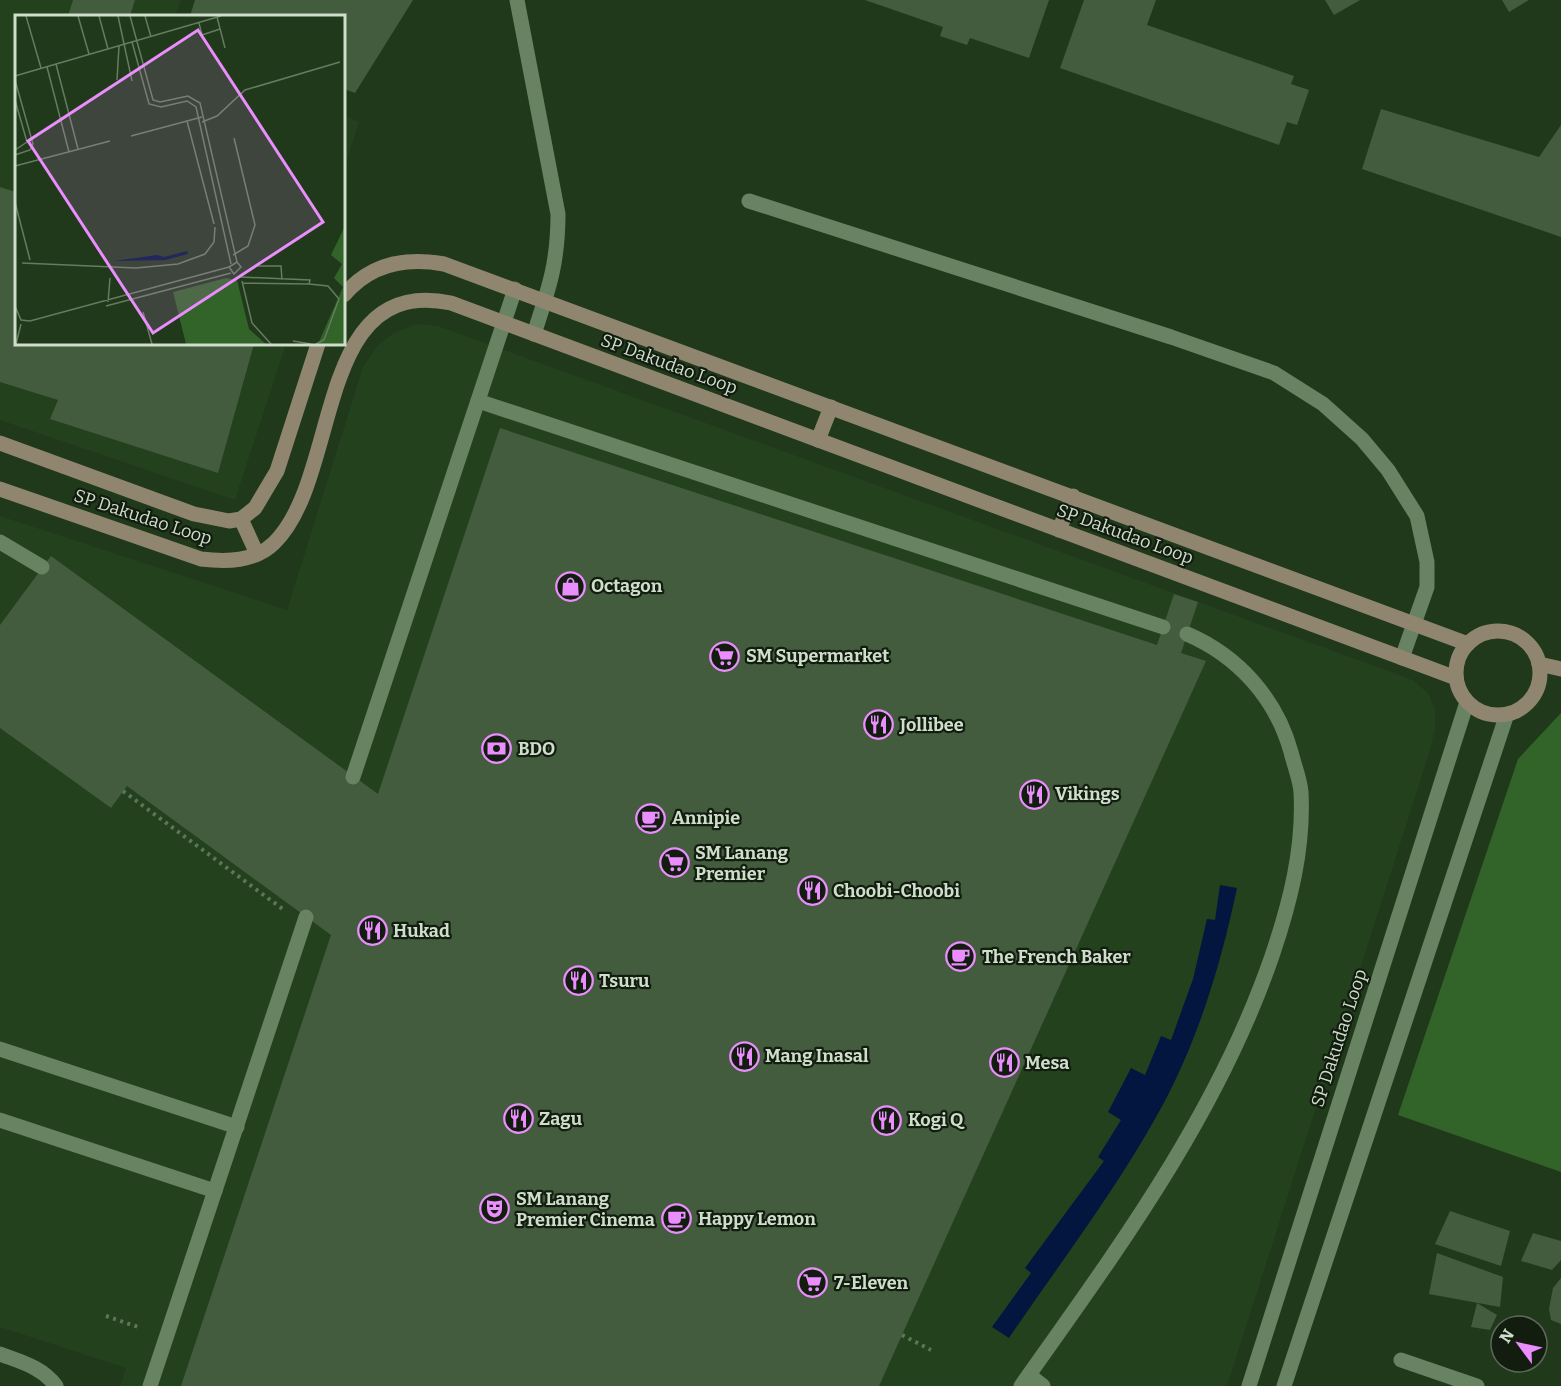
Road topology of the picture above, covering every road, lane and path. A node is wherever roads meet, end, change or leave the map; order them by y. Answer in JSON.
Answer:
{"nodes":[{"id":1,"x":517,"y":0,"type":"edge"},
{"id":2,"x":749,"y":201,"type":"dead end"},
{"id":3,"x":515,"y":289,"type":"junction"},
{"id":4,"x":345,"y":294,"type":"edge"},
{"id":5,"x":545,"y":300,"type":"junction"},
{"id":6,"x":504,"y":323,"type":"junction"},
{"id":7,"x":534,"y":334,"type":"junction"},
{"id":8,"x":318,"y":345,"type":"edge"},
{"id":9,"x":478,"y":401,"type":"junction"},
{"id":10,"x":831,"y":407,"type":"junction"},
{"id":11,"x":819,"y":440,"type":"junction"},
{"id":12,"x":0,"y":443,"type":"edge"},
{"id":13,"x":0,"y":489,"type":"edge"},
{"id":14,"x":1073,"y":496,"type":"junction"},
{"id":15,"x":241,"y":519,"type":"junction"},
{"id":16,"x":1059,"y":531,"type":"junction"},
{"id":17,"x":0,"y":542,"type":"edge"},
{"id":18,"x":257,"y":554,"type":"junction"},
{"id":19,"x":42,"y":567,"type":"dead end"},
{"id":20,"x":1415,"y":624,"type":"junction"},
{"id":21,"x":1163,"y":627,"type":"dead end"},
{"id":22,"x":1187,"y":634,"type":"dead end"},
{"id":23,"x":1468,"y":644,"type":"junction"},
{"id":24,"x":1401,"y":658,"type":"junction"},
{"id":25,"x":1539,"y":664,"type":"junction"},
{"id":26,"x":1561,"y":669,"type":"edge"},
{"id":27,"x":1456,"y":678,"type":"junction"},
{"id":28,"x":1467,"y":702,"type":"junction"},
{"id":29,"x":1507,"y":714,"type":"junction"},
{"id":30,"x":353,"y":777,"type":"dead end"},
{"id":31,"x":123,"y":791,"type":"dead end"},
{"id":32,"x":305,"y":921,"type":"joint"},
{"id":33,"x":0,"y":1049,"type":"edge"},
{"id":34,"x":0,"y":1120,"type":"edge"},
{"id":35,"x":237,"y":1127,"type":"junction"},
{"id":36,"x":215,"y":1191,"type":"junction"},
{"id":37,"x":106,"y":1316,"type":"dead end"},
{"id":38,"x":141,"y":1328,"type":"dead end"},
{"id":39,"x":902,"y":1335,"type":"dead end"},
{"id":40,"x":931,"y":1350,"type":"dead end"},
{"id":41,"x":0,"y":1354,"type":"edge"},
{"id":42,"x":1401,"y":1360,"type":"dead end"},
{"id":43,"x":1025,"y":1380,"type":"edge"},
{"id":44,"x":56,"y":1386,"type":"edge"},
{"id":45,"x":150,"y":1386,"type":"edge"},
{"id":46,"x":1043,"y":1386,"type":"edge"},
{"id":47,"x":1249,"y":1386,"type":"edge"},
{"id":48,"x":1284,"y":1386,"type":"edge"},
{"id":49,"x":1477,"y":1386,"type":"edge"}],
"edges":[{"from":1,"to":5,"type":"street"},
{"from":2,"to":20,"type":"street"},
{"from":3,"to":4,"type":"street","name":"SP Dakudao Loop"},
{"from":3,"to":5,"type":"street","name":"SP Dakudao Loop"},
{"from":3,"to":6,"type":"street"},
{"from":5,"to":7,"type":"street"},
{"from":5,"to":10,"type":"street","name":"SP Dakudao Loop"},
{"from":6,"to":7,"type":"street","name":"SP Dakudao Loop"},
{"from":6,"to":9,"type":"street"},
{"from":6,"to":18,"type":"street","name":"SP Dakudao Loop"},
{"from":7,"to":11,"type":"street","name":"SP Dakudao Loop"},
{"from":8,"to":15,"type":"street"},
{"from":9,"to":21,"type":"street"},
{"from":9,"to":30,"type":"street"},
{"from":10,"to":11,"type":"street"},
{"from":10,"to":14,"type":"street","name":"SP Dakudao Loop"},
{"from":11,"to":16,"type":"street","name":"SP Dakudao Loop"},
{"from":12,"to":15,"type":"street","name":"SP Dakudao Loop"},
{"from":13,"to":18,"type":"street","name":"SP Dakudao Loop"},
{"from":14,"to":16,"type":"street"},
{"from":14,"to":20,"type":"street","name":"SP Dakudao Loop"},
{"from":15,"to":18,"type":"street"},
{"from":16,"to":24,"type":"street","name":"SP Dakudao Loop"},
{"from":17,"to":19,"type":"street"},
{"from":20,"to":23,"type":"street","name":"SP Dakudao Loop"},
{"from":20,"to":24,"type":"street"},
{"from":22,"to":43,"type":"street"},
{"from":23,"to":25,"type":"street"},
{"from":23,"to":27,"type":"street"},
{"from":24,"to":27,"type":"street","name":"SP Dakudao Loop"},
{"from":25,"to":26,"type":"street"},
{"from":25,"to":29,"type":"street"},
{"from":27,"to":28,"type":"street"},
{"from":28,"to":29,"type":"street"},
{"from":28,"to":47,"type":"street","name":"SP Dakudao Loop"},
{"from":29,"to":48,"type":"street"},
{"from":31,"to":32,"type":"path"},
{"from":32,"to":35,"type":"street"},
{"from":33,"to":35,"type":"street"},
{"from":34,"to":36,"type":"street"},
{"from":35,"to":36,"type":"street"},
{"from":36,"to":45,"type":"street"},
{"from":37,"to":38,"type":"path"},
{"from":39,"to":40,"type":"path"},
{"from":41,"to":44,"type":"street"},
{"from":42,"to":49,"type":"street"},
{"from":43,"to":46,"type":"street"}]}
